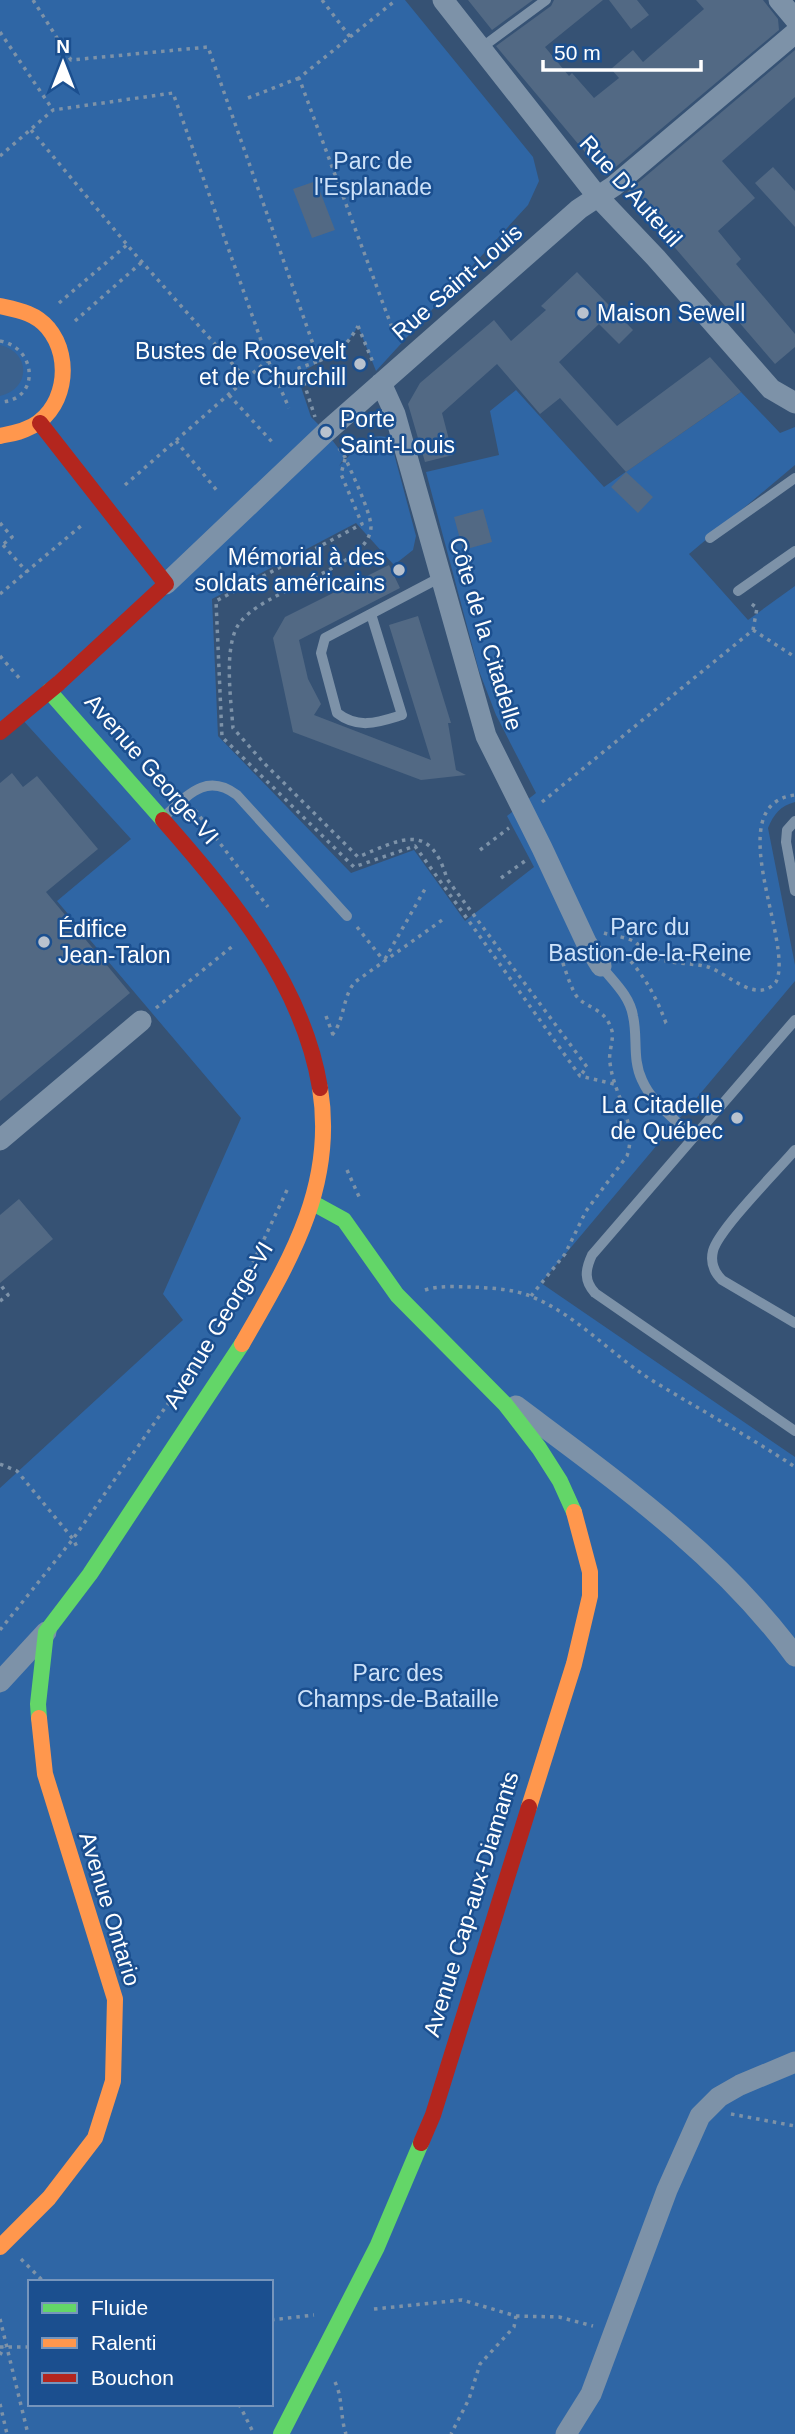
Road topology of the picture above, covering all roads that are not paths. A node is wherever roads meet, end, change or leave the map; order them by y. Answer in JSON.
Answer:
{"nodes":[{"id":1,"x":443,"y":0,"type":"edge"},
{"id":2,"x":546,"y":0,"type":"edge"},
{"id":3,"x":779,"y":0,"type":"edge"},
{"id":4,"x":795,"y":19,"type":"edge"},
{"id":5,"x":795,"y":33,"type":"edge"},
{"id":6,"x":481,"y":48,"type":"junction"},
{"id":7,"x":598,"y":197,"type":"junction"},
{"id":8,"x":0,"y":306,"type":"edge"},
{"id":9,"x":381,"y":383,"type":"junction"},
{"id":10,"x":795,"y":403,"type":"edge"},
{"id":11,"x":40,"y":423,"type":"junction"},
{"id":12,"x":0,"y":436,"type":"edge"},
{"id":13,"x":795,"y":478,"type":"edge"},
{"id":14,"x":710,"y":538,"type":"dead end"},
{"id":15,"x":795,"y":551,"type":"edge"},
{"id":16,"x":441,"y":577,"type":"junction"},
{"id":17,"x":166,"y":584,"type":"junction"},
{"id":18,"x":738,"y":591,"type":"road end"},
{"id":19,"x":372,"y":614,"type":"junction"},
{"id":20,"x":44,"y":696,"type":"junction"},
{"id":21,"x":0,"y":732,"type":"edge"},
{"id":22,"x":162,"y":819,"type":"junction"},
{"id":23,"x":795,"y":821,"type":"edge"},
{"id":24,"x":795,"y":891,"type":"edge"},
{"id":25,"x":347,"y":916,"type":"road end"},
{"id":26,"x":601,"y":966,"type":"joint"},
{"id":27,"x":795,"y":1020,"type":"edge"},
{"id":28,"x":141,"y":1021,"type":"road end"},
{"id":29,"x":691,"y":1138,"type":"junction"},
{"id":30,"x":0,"y":1140,"type":"edge"},
{"id":31,"x":795,"y":1150,"type":"edge"},
{"id":32,"x":313,"y":1203,"type":"junction"},
{"id":33,"x":795,"y":1323,"type":"edge"},
{"id":34,"x":491,"y":1388,"type":"junction"},
{"id":35,"x":795,"y":1431,"type":"edge"},
{"id":36,"x":46,"y":1632,"type":"junction"},
{"id":37,"x":795,"y":1656,"type":"edge"},
{"id":38,"x":0,"y":1682,"type":"edge"},
{"id":39,"x":795,"y":2062,"type":"edge"},
{"id":40,"x":6,"y":2237,"type":"edge"},
{"id":41,"x":281,"y":2434,"type":"edge"},
{"id":42,"x":566,"y":2434,"type":"edge"}],
"edges":[{"from":1,"to":6,"type":"street","name":"Rue D'Auteuil"},
{"from":2,"to":6,"type":"lane"},
{"from":3,"to":4,"type":"street"},
{"from":5,"to":7,"type":"street","name":"Rue Saint-Louis"},
{"from":6,"to":7,"type":"street","name":"Rue D'Auteuil"},
{"from":7,"to":9,"type":"street","name":"Rue Saint-Louis"},
{"from":7,"to":10,"type":"street","name":"Rue D'Auteuil"},
{"from":8,"to":11,"type":"street"},
{"from":9,"to":16,"type":"street","name":"Côte de la Citadelle"},
{"from":9,"to":17,"type":"street","name":"Rue Saint-Louis"},
{"from":11,"to":12,"type":"street"},
{"from":11,"to":17,"type":"street"},
{"from":13,"to":14,"type":"lane"},
{"from":15,"to":18,"type":"lane"},
{"from":16,"to":19,"type":"lane"},
{"from":16,"to":26,"type":"street","name":"Côte de la Citadelle"},
{"from":17,"to":20,"type":"street"},
{"from":19,"to":19,"type":"lane"},
{"from":20,"to":21,"type":"street"},
{"from":20,"to":22,"type":"street","name":"Avenue George-VI"},
{"from":22,"to":25,"type":"lane"},
{"from":22,"to":32,"type":"street","name":"Avenue George-VI"},
{"from":23,"to":24,"type":"lane"},
{"from":26,"to":29,"type":"lane"},
{"from":27,"to":29,"type":"lane"},
{"from":28,"to":30,"type":"street"},
{"from":29,"to":35,"type":"lane"},
{"from":31,"to":33,"type":"lane"},
{"from":32,"to":34,"type":"street","name":"Avenue Cap-aux-Diamants"},
{"from":32,"to":36,"type":"street","name":"Avenue George-VI"},
{"from":34,"to":37,"type":"street","name":"Avenue Cap-aux-Diamants"},
{"from":34,"to":41,"type":"street","name":"Avenue Cap-aux-Diamants"},
{"from":36,"to":38,"type":"street","name":"Avenue George-VI"},
{"from":36,"to":40,"type":"street","name":"Avenue Ontario"},
{"from":39,"to":42,"type":"street"}]}
